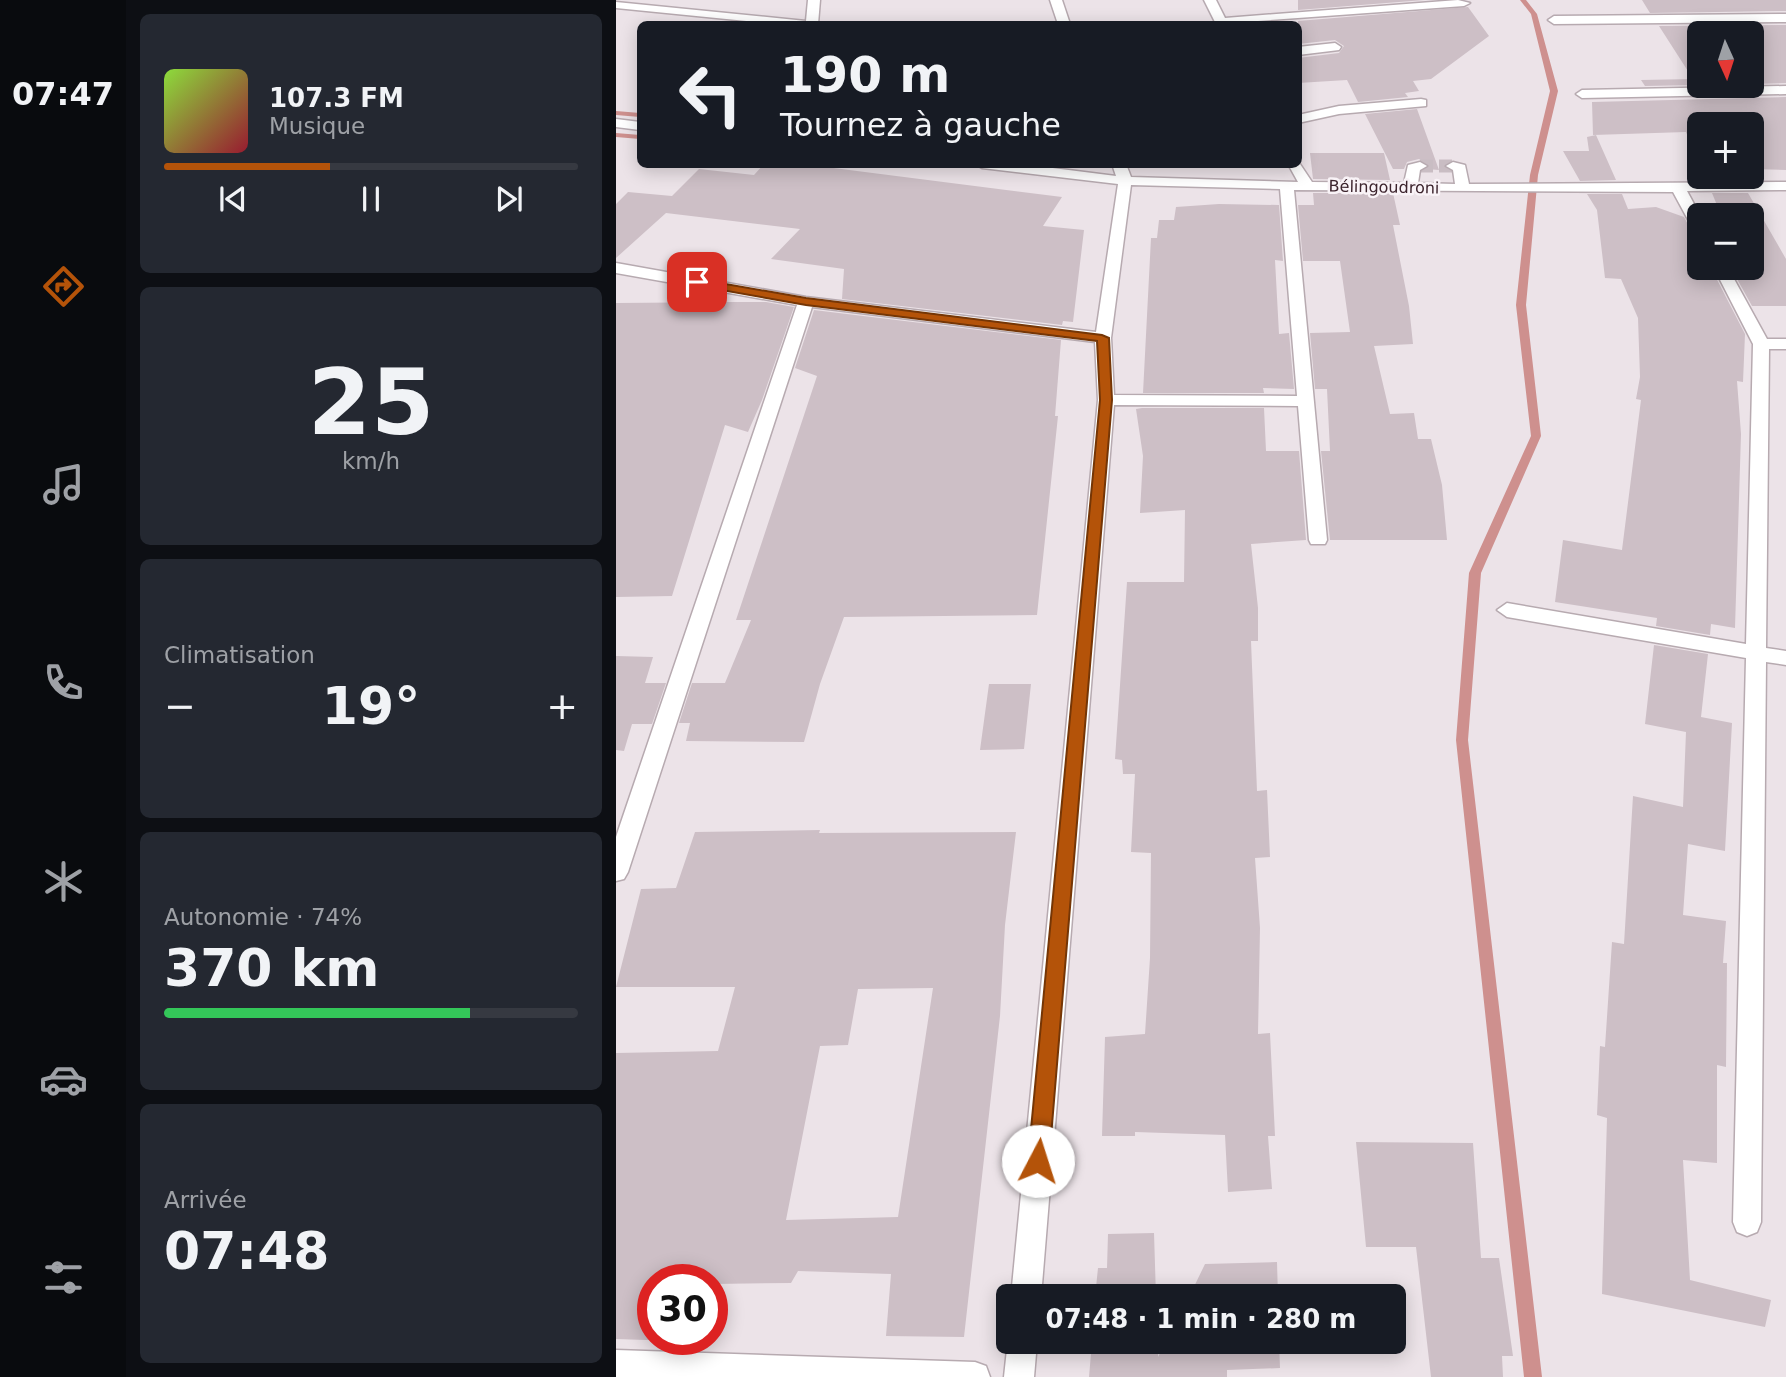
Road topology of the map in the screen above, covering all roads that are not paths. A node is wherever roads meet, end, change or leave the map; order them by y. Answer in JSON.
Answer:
{"nodes":[{"id":1,"x":814,"y":0,"type":"edge"},
{"id":2,"x":1056,"y":0,"type":"edge"},
{"id":3,"x":1210,"y":0,"type":"edge"},
{"id":4,"x":1459,"y":0,"type":"edge"},
{"id":5,"x":616,"y":5,"type":"edge"},
{"id":6,"x":1786,"y":18,"type":"edge"},
{"id":7,"x":1555,"y":20,"type":"dead end"},
{"id":8,"x":776,"y":21,"type":"edge"},
{"id":9,"x":813,"y":21,"type":"edge"},
{"id":10,"x":1063,"y":21,"type":"edge"},
{"id":11,"x":1221,"y":21,"type":"edge"},
{"id":12,"x":1246,"y":21,"type":"edge"},
{"id":13,"x":1335,"y":47,"type":"dead end"},
{"id":14,"x":1302,"y":51,"type":"edge"},
{"id":15,"x":1786,"y":90,"type":"edge"},
{"id":16,"x":1582,"y":94,"type":"dead end"},
{"id":17,"x":1421,"y":103,"type":"dead end"},
{"id":18,"x":1302,"y":118,"type":"edge"},
{"id":19,"x":616,"y":123,"type":"edge"},
{"id":20,"x":637,"y":125,"type":"edge"},
{"id":21,"x":1420,"y":166,"type":"dead end"},
{"id":22,"x":1453,"y":166,"type":"dead end"},
{"id":23,"x":1044,"y":168,"type":"edge"},
{"id":24,"x":1297,"y":168,"type":"edge"},
{"id":25,"x":1122,"y":173,"type":"edge"},
{"id":26,"x":1287,"y":185,"type":"junction"},
{"id":27,"x":1307,"y":186,"type":"junction"},
{"id":28,"x":1786,"y":186,"type":"edge"},
{"id":29,"x":1411,"y":187,"type":"junction"},
{"id":30,"x":1678,"y":187,"type":"junction"},
{"id":31,"x":1463,"y":188,"type":"junction"},
{"id":32,"x":1687,"y":204,"type":"edge"},
{"id":33,"x":616,"y":268,"type":"edge"},
{"id":34,"x":1726,"y":280,"type":"edge"},
{"id":35,"x":806,"y":302,"type":"junction"},
{"id":36,"x":1102,"y":338,"type":"junction"},
{"id":37,"x":1761,"y":344,"type":"junction"},
{"id":38,"x":1786,"y":344,"type":"edge"},
{"id":39,"x":1106,"y":400,"type":"junction"},
{"id":40,"x":1306,"y":401,"type":"junction"},
{"id":41,"x":1318,"y":540,"type":"dead end"},
{"id":42,"x":1507,"y":610,"type":"dead end"},
{"id":43,"x":1756,"y":653,"type":"junction"},
{"id":44,"x":1786,"y":658,"type":"edge"},
{"id":45,"x":616,"y":872,"type":"edge"},
{"id":46,"x":1747,"y":1222,"type":"dead end"},
{"id":47,"x":1027,"y":1284,"type":"edge"},
{"id":48,"x":1021,"y":1354,"type":"edge"},
{"id":49,"x":616,"y":1365,"type":"edge"},
{"id":50,"x":975,"y":1377,"type":"edge"},
{"id":51,"x":1019,"y":1377,"type":"edge"}],
"edges":[{"from":1,"to":9,"type":"street"},
{"from":2,"to":10,"type":"street"},
{"from":3,"to":11,"type":"street"},
{"from":4,"to":12,"type":"street"},
{"from":5,"to":8,"type":"street"},
{"from":6,"to":7,"type":"street"},
{"from":13,"to":14,"type":"street"},
{"from":15,"to":16,"type":"street"},
{"from":17,"to":18,"type":"street"},
{"from":19,"to":20,"type":"street"},
{"from":21,"to":29,"type":"street"},
{"from":22,"to":31,"type":"street"},
{"from":23,"to":25,"type":"street","name":"Bélingoudroni"},
{"from":24,"to":27,"type":"street"},
{"from":25,"to":26,"type":"street","name":"Bélingoudroni"},
{"from":25,"to":36,"type":"street"},
{"from":26,"to":27,"type":"street","name":"Bélingoudroni"},
{"from":26,"to":40,"type":"street"},
{"from":27,"to":29,"type":"street","name":"Bélingoudroni"},
{"from":28,"to":30,"type":"street","name":"Bélingoudroni"},
{"from":29,"to":31,"type":"street","name":"Bélingoudroni"},
{"from":30,"to":31,"type":"street","name":"Bélingoudroni"},
{"from":30,"to":32,"type":"street"},
{"from":33,"to":35,"type":"street"},
{"from":34,"to":37,"type":"street"},
{"from":35,"to":36,"type":"street"},
{"from":35,"to":45,"type":"street"},
{"from":36,"to":39,"type":"street"},
{"from":37,"to":38,"type":"street"},
{"from":37,"to":43,"type":"street"},
{"from":39,"to":40,"type":"street"},
{"from":39,"to":47,"type":"street"},
{"from":40,"to":41,"type":"street"},
{"from":42,"to":43,"type":"street"},
{"from":43,"to":44,"type":"street"},
{"from":43,"to":46,"type":"street"},
{"from":48,"to":51,"type":"street"},
{"from":49,"to":50,"type":"street"}]}
